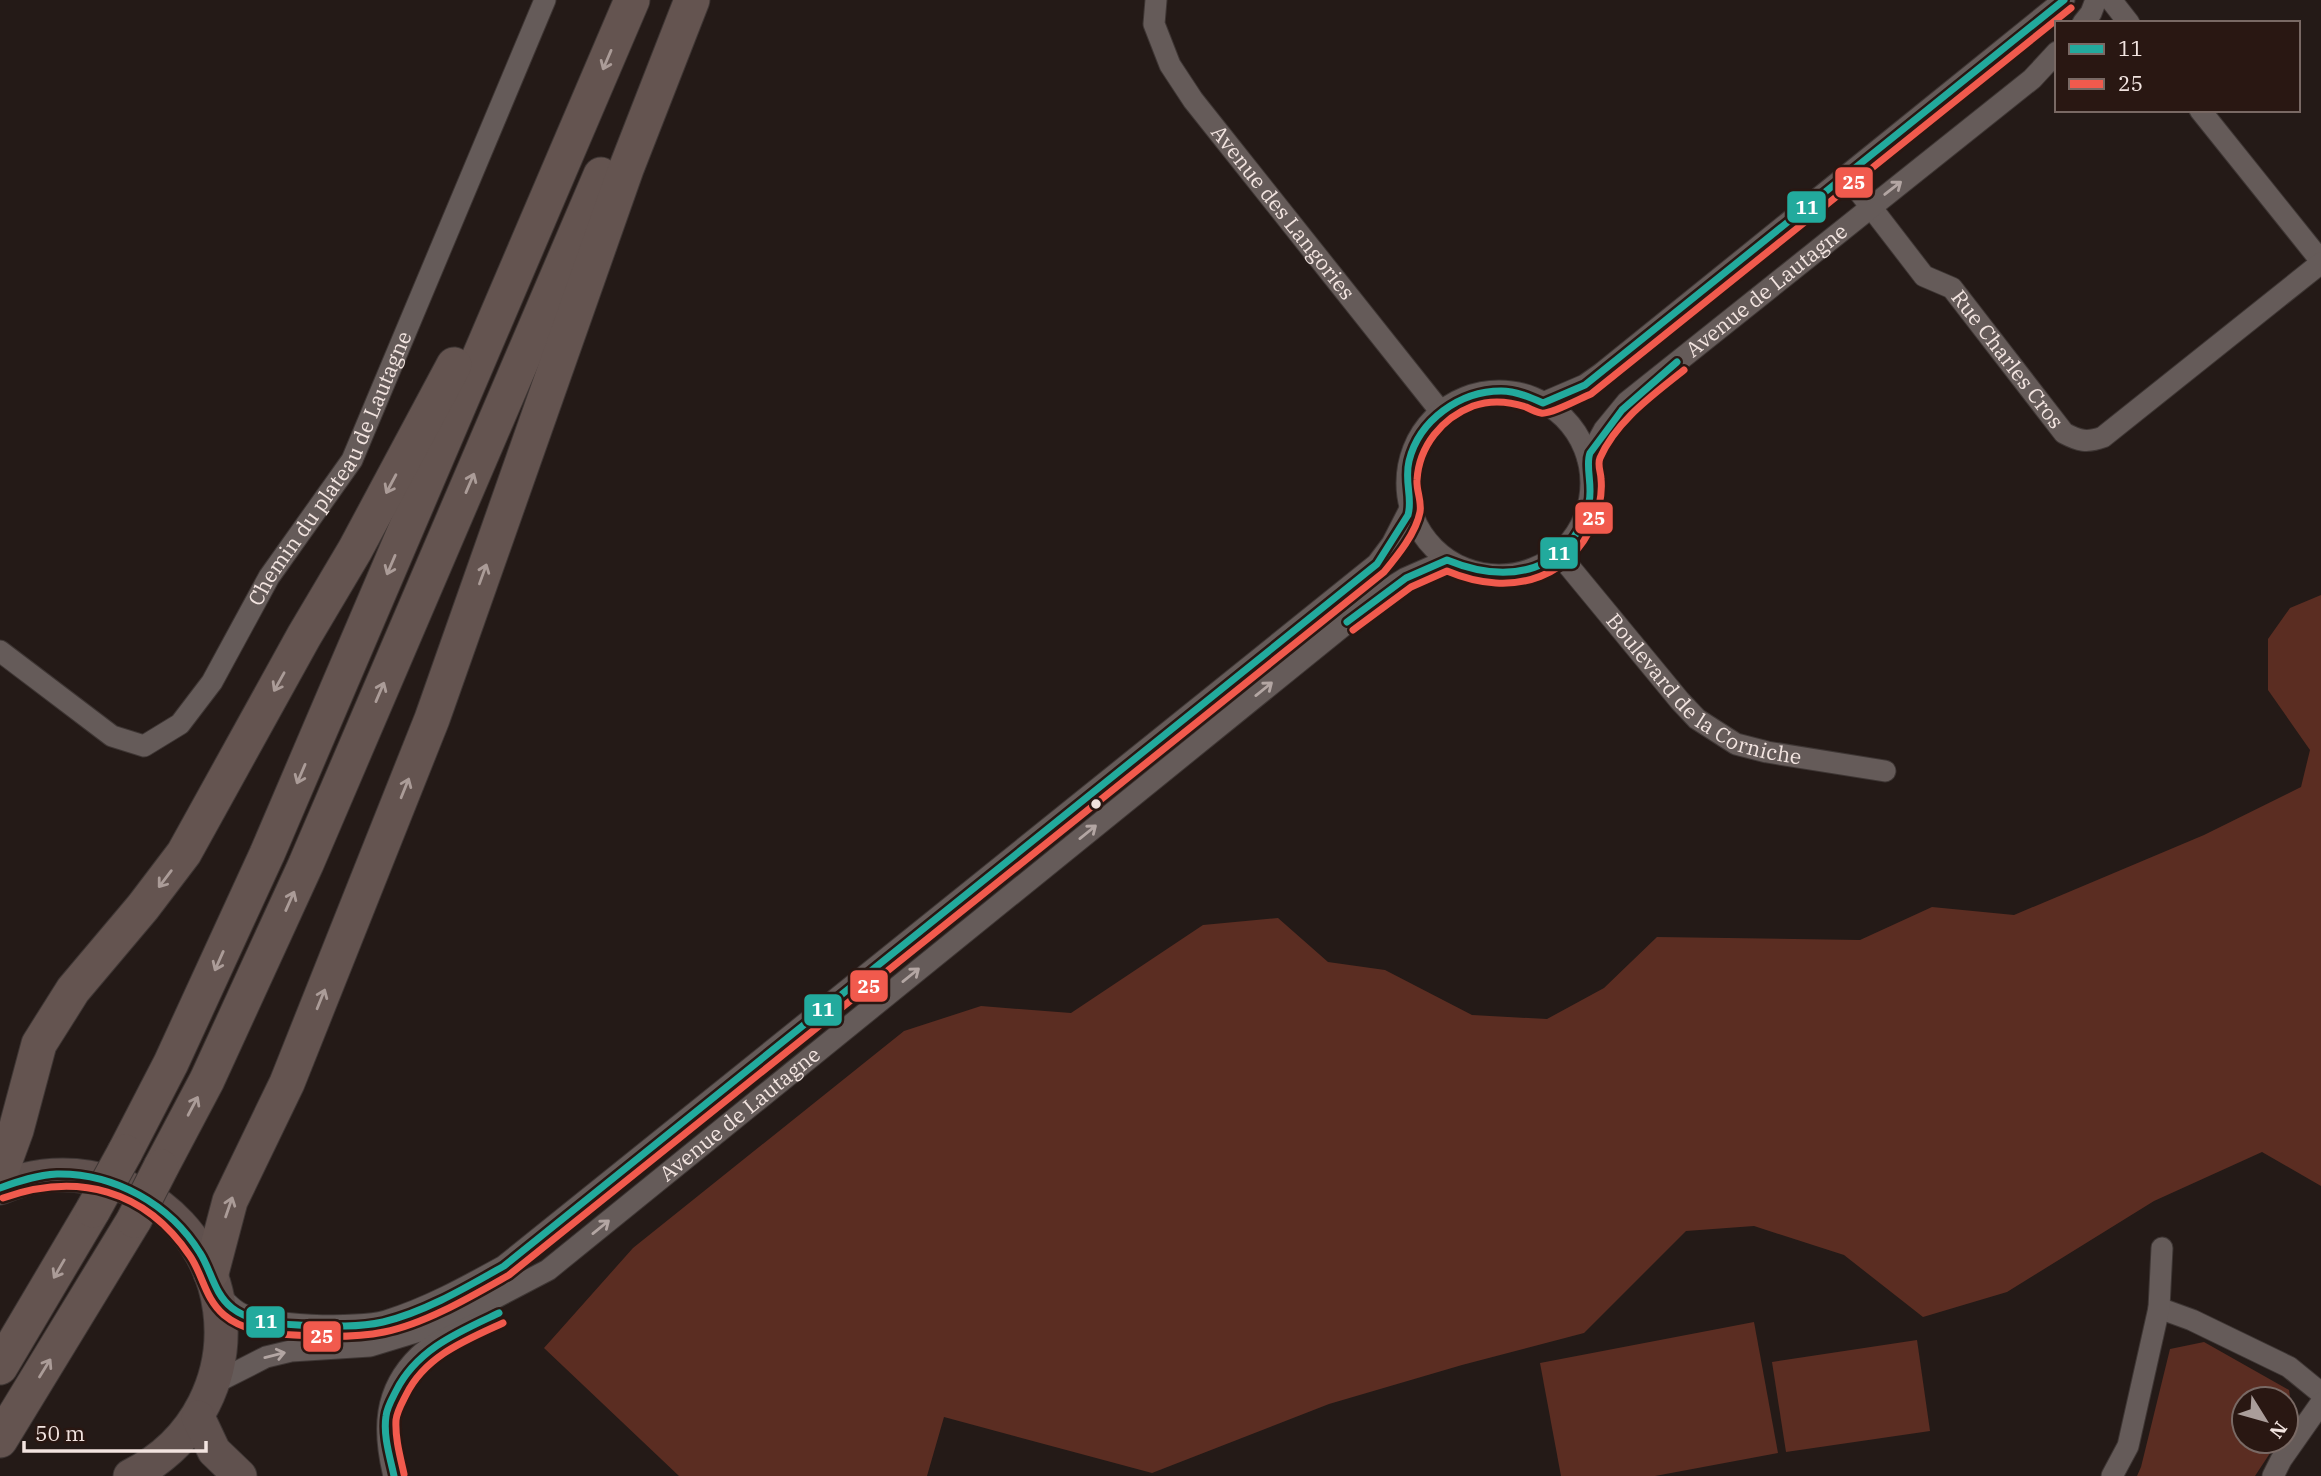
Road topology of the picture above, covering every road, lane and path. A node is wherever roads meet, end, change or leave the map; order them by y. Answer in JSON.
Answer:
{"nodes":[{"id":1,"x":545,"y":0,"type":"edge"},
{"id":2,"x":632,"y":0,"type":"edge"},
{"id":3,"x":675,"y":0,"type":"edge"},
{"id":4,"x":692,"y":0,"type":"edge"},
{"id":5,"x":1156,"y":0,"type":"edge"},
{"id":6,"x":2064,"y":0,"type":"edge"},
{"id":7,"x":2096,"y":0,"type":"edge"},
{"id":8,"x":2110,"y":0,"type":"edge"},
{"id":9,"x":2085,"y":21,"type":"edge"},
{"id":10,"x":2127,"y":21,"type":"edge"},
{"id":11,"x":2055,"y":54,"type":"edge"},
{"id":12,"x":2202,"y":112,"type":"edge"},
{"id":13,"x":581,"y":120,"type":"junction"},
{"id":14,"x":1847,"y":176,"type":"junction"},
{"id":15,"x":1870,"y":206,"type":"junction"},
{"id":16,"x":2321,"y":262,"type":"edge"},
{"id":17,"x":1544,"y":402,"type":"junction"},
{"id":18,"x":1441,"y":412,"type":"junction"},
{"id":19,"x":1588,"y":459,"type":"junction"},
{"id":20,"x":1410,"y":509,"type":"junction"},
{"id":21,"x":1558,"y":554,"type":"junction"},
{"id":22,"x":1447,"y":560,"type":"junction"},
{"id":23,"x":0,"y":651,"type":"edge"},
{"id":24,"x":1885,"y":771,"type":"dead end"},
{"id":25,"x":2,"y":1183,"type":"edge"},
{"id":26,"x":2162,"y":1248,"type":"dead end"},
{"id":27,"x":548,"y":1270,"type":"junction"},
{"id":28,"x":214,"y":1283,"type":"junction"},
{"id":29,"x":2158,"y":1308,"type":"junction"},
{"id":30,"x":0,"y":1367,"type":"edge"},
{"id":31,"x":214,"y":1384,"type":"junction"},
{"id":32,"x":2321,"y":1393,"type":"edge"},
{"id":33,"x":2321,"y":1403,"type":"edge"},
{"id":34,"x":198,"y":1417,"type":"junction"},
{"id":35,"x":5,"y":1433,"type":"edge"},
{"id":36,"x":130,"y":1476,"type":"edge"},
{"id":37,"x":240,"y":1476,"type":"edge"},
{"id":38,"x":394,"y":1476,"type":"edge"},
{"id":39,"x":2112,"y":1476,"type":"edge"},
{"id":40,"x":2273,"y":1476,"type":"edge"}],
"edges":[{"from":1,"to":23,"type":"street","name":"Chemin du plateau de Lautagne"},
{"from":2,"to":13,"type":"highway","one_way":true},
{"from":35,"to":3,"type":"highway","one_way":true,"bridge":true},
{"from":28,"to":4,"type":"highway","one_way":true},
{"from":5,"to":18,"type":"street","name":"Avenue des Langories"},
{"from":6,"to":14,"type":"street","name":"Avenue de Lautagne"},
{"from":7,"to":9,"type":"street"},
{"from":8,"to":10,"type":"street"},
{"from":15,"to":11,"type":"street","name":"Avenue de Lautagne","one_way":true},
{"from":12,"to":16,"type":"street"},
{"from":13,"to":25,"type":"highway","one_way":true},
{"from":13,"to":30,"type":"highway","one_way":true,"bridge":true},
{"from":14,"to":15,"type":"street","name":"Rue Charles Cros"},
{"from":14,"to":17,"type":"street","name":"Avenue de Lautagne"},
{"from":15,"to":16,"type":"street","name":"Rue Charles Cros"},
{"from":15,"to":19,"type":"street","name":"Avenue de Lautagne"},
{"from":17,"to":18,"type":"street"},
{"from":17,"to":19,"type":"street"},
{"from":18,"to":20,"type":"street"},
{"from":19,"to":21,"type":"street"},
{"from":20,"to":22,"type":"street"},
{"from":20,"to":28,"type":"street","name":"Avenue de Lautagne"},
{"from":21,"to":22,"type":"street"},
{"from":21,"to":24,"type":"street","name":"Boulevard de la Corniche"},
{"from":27,"to":22,"type":"street","name":"Avenue de Lautagne","one_way":true},
{"from":25,"to":28,"type":"main road"},
{"from":26,"to":29,"type":"street"},
{"from":31,"to":27,"type":"street","name":"Avenue de Lautagne","one_way":true},
{"from":27,"to":38,"type":"street"},
{"from":28,"to":31,"type":"main road"},
{"from":29,"to":32,"type":"street"},
{"from":29,"to":39,"type":"street"},
{"from":31,"to":34,"type":"main road"},
{"from":33,"to":40,"type":"street"},
{"from":34,"to":36,"type":"main road"},
{"from":34,"to":37,"type":"main road"}]}
